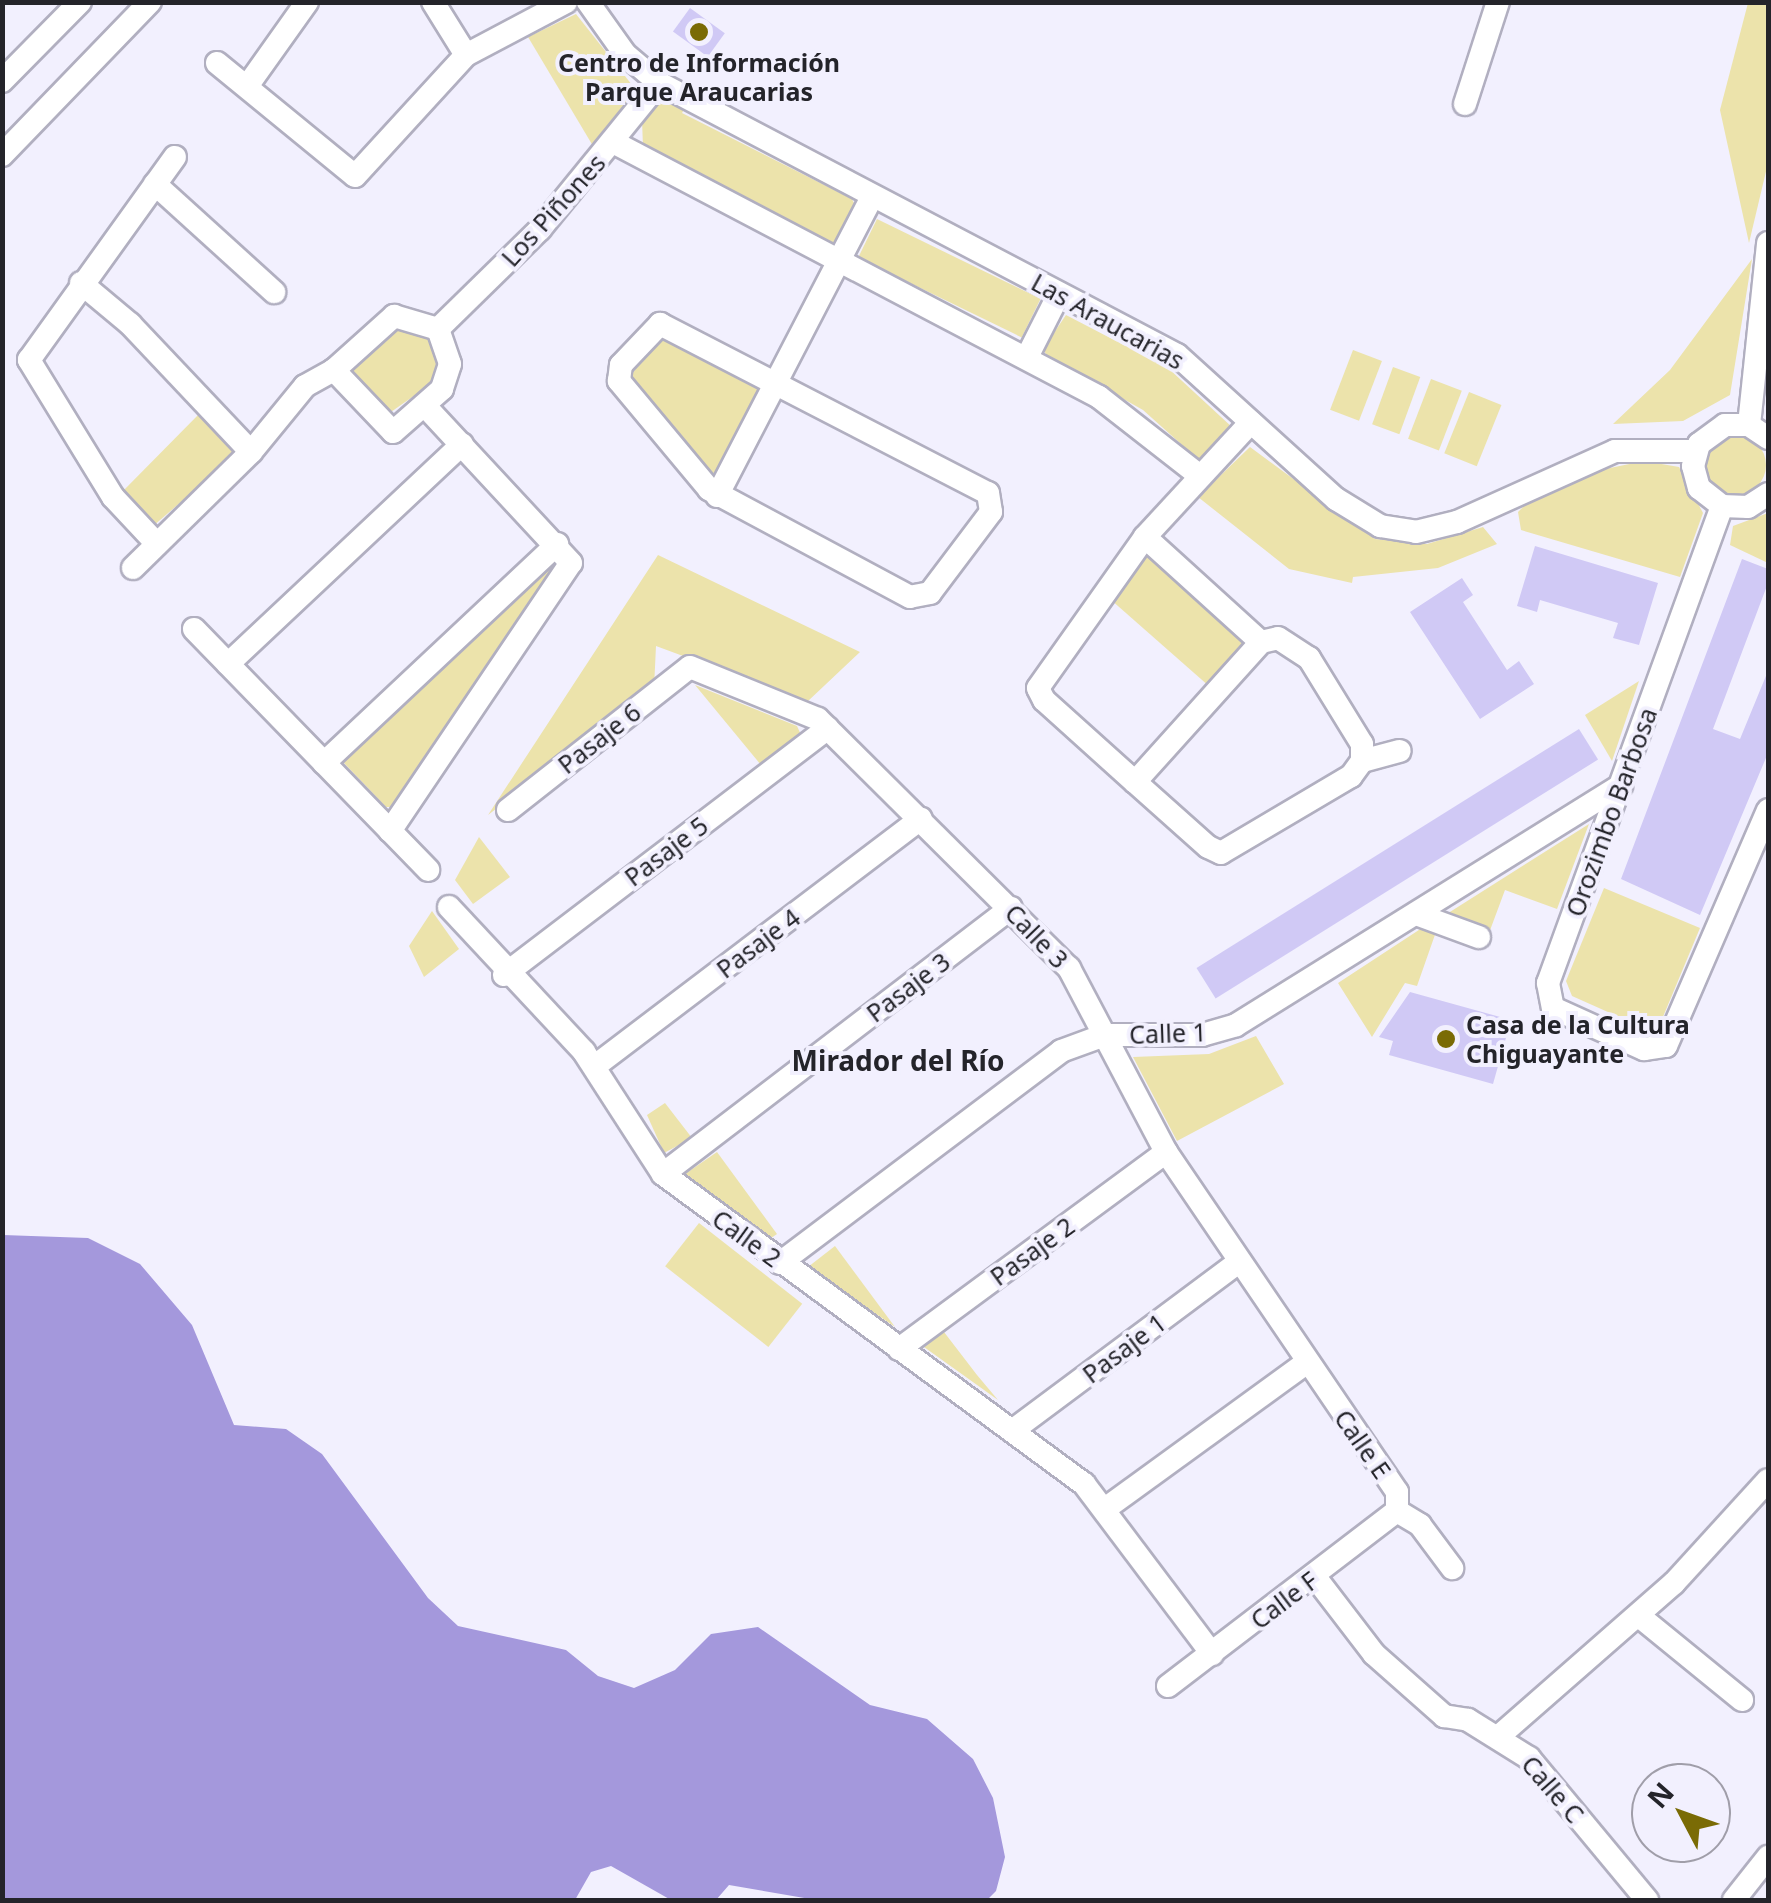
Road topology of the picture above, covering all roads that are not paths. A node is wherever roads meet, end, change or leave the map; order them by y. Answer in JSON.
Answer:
{"nodes":[{"id":1,"x":80,"y":2,"type":"edge"},
{"id":2,"x":150,"y":2,"type":"edge"},
{"id":3,"x":307,"y":2,"type":"edge"},
{"id":4,"x":434,"y":2,"type":"edge"},
{"id":5,"x":566,"y":2,"type":"edge"},
{"id":6,"x":588,"y":2,"type":"edge"},
{"id":7,"x":1498,"y":2,"type":"edge"},
{"id":8,"x":466,"y":56,"type":"junction"},
{"id":9,"x":216,"y":64,"type":"dead end"},
{"id":10,"x":2,"y":81,"type":"edge"},
{"id":11,"x":659,"y":83,"type":"junction"},
{"id":12,"x":248,"y":86,"type":"junction"},
{"id":13,"x":1465,"y":104,"type":"dead end"},
{"id":14,"x":613,"y":142,"type":"junction"},
{"id":15,"x":2,"y":155,"type":"edge"},
{"id":16,"x":175,"y":157,"type":"dead end"},
{"id":17,"x":155,"y":184,"type":"junction"},
{"id":18,"x":872,"y":197,"type":"junction"},
{"id":19,"x":1768,"y":243,"type":"edge"},
{"id":20,"x":839,"y":262,"type":"junction"},
{"id":21,"x":81,"y":283,"type":"junction"},
{"id":22,"x":274,"y":292,"type":"dead end"},
{"id":23,"x":1059,"y":294,"type":"junction"},
{"id":24,"x":438,"y":329,"type":"junction"},
{"id":25,"x":1027,"y":358,"type":"junction"},
{"id":26,"x":334,"y":370,"type":"junction"},
{"id":27,"x":776,"y":383,"type":"junction"},
{"id":28,"x":425,"y":406,"type":"junction"},
{"id":29,"x":1251,"y":422,"type":"junction"},
{"id":30,"x":1759,"y":432,"type":"edge"},
{"id":31,"x":462,"y":444,"type":"junction"},
{"id":32,"x":1696,"y":451,"type":"junction"},
{"id":33,"x":251,"y":452,"type":"junction"},
{"id":34,"x":1200,"y":476,"type":"junction"},
{"id":35,"x":1768,"y":494,"type":"edge"},
{"id":36,"x":717,"y":496,"type":"junction"},
{"id":37,"x":1722,"y":506,"type":"junction"},
{"id":38,"x":1145,"y":537,"type":"junction"},
{"id":39,"x":157,"y":544,"type":"junction"},
{"id":40,"x":557,"y":544,"type":"junction"},
{"id":41,"x":132,"y":568,"type":"dead end"},
{"id":42,"x":194,"y":629,"type":"dead end"},
{"id":43,"x":1261,"y":642,"type":"junction"},
{"id":44,"x":228,"y":664,"type":"junction"},
{"id":45,"x":690,"y":667,"type":"joint"},
{"id":46,"x":828,"y":728,"type":"junction"},
{"id":47,"x":1400,"y":751,"type":"dead end"},
{"id":48,"x":1362,"y":761,"type":"junction"},
{"id":49,"x":324,"y":763,"type":"junction"},
{"id":50,"x":1136,"y":782,"type":"junction"},
{"id":51,"x":1621,"y":785,"type":"junction"},
{"id":52,"x":508,"y":810,"type":"dead end"},
{"id":53,"x":1768,"y":810,"type":"edge"},
{"id":54,"x":921,"y":820,"type":"junction"},
{"id":55,"x":390,"y":831,"type":"junction"},
{"id":56,"x":428,"y":870,"type":"dead end"},
{"id":57,"x":448,"y":907,"type":"dead end"},
{"id":58,"x":1011,"y":908,"type":"junction"},
{"id":59,"x":1416,"y":914,"type":"junction"},
{"id":60,"x":1479,"y":936,"type":"dead end"},
{"id":61,"x":504,"y":974,"type":"junction"},
{"id":62,"x":1106,"y":1035,"type":"junction"},
{"id":63,"x":595,"y":1066,"type":"junction"},
{"id":64,"x":1166,"y":1152,"type":"junction"},
{"id":65,"x":663,"y":1174,"type":"junction"},
{"id":66,"x":780,"y":1262,"type":"junction"},
{"id":67,"x":1236,"y":1264,"type":"junction"},
{"id":68,"x":898,"y":1349,"type":"junction"},
{"id":69,"x":1306,"y":1363,"type":"junction"},
{"id":70,"x":1012,"y":1431,"type":"junction"},
{"id":71,"x":1768,"y":1480,"type":"edge"},
{"id":72,"x":1760,"y":1508,"type":"edge"},
{"id":73,"x":1105,"y":1509,"type":"junction"},
{"id":74,"x":1398,"y":1512,"type":"junction"},
{"id":75,"x":1452,"y":1568,"type":"dead end"},
{"id":76,"x":1315,"y":1577,"type":"junction"},
{"id":77,"x":1639,"y":1616,"type":"junction"},
{"id":78,"x":1212,"y":1654,"type":"junction"},
{"id":79,"x":1168,"y":1686,"type":"dead end"},
{"id":80,"x":1742,"y":1700,"type":"dead end"},
{"id":81,"x":1498,"y":1736,"type":"junction"},
{"id":82,"x":1768,"y":1857,"type":"edge"},
{"id":83,"x":1647,"y":1900,"type":"edge"},
{"id":84,"x":1734,"y":1900,"type":"edge"}],
"edges":[{"from":1,"to":10,"type":"street"},
{"from":2,"to":15,"type":"street"},
{"from":3,"to":12,"type":"street"},
{"from":4,"to":8,"type":"street"},
{"from":5,"to":8,"type":"street"},
{"from":6,"to":11,"type":"street","name":"Las Araucarias"},
{"from":7,"to":13,"type":"street"},
{"from":8,"to":12,"type":"street"},
{"from":9,"to":12,"type":"street"},
{"from":11,"to":14,"type":"street","name":"Los Piñones"},
{"from":11,"to":18,"type":"street","name":"Las Araucarias"},
{"from":14,"to":20,"type":"street"},
{"from":14,"to":24,"type":"street","name":"Los Piñones"},
{"from":16,"to":17,"type":"street"},
{"from":17,"to":21,"type":"street"},
{"from":17,"to":22,"type":"street"},
{"from":18,"to":20,"type":"street"},
{"from":18,"to":23,"type":"street","name":"Las Araucarias"},
{"from":19,"to":30,"type":"street"},
{"from":20,"to":25,"type":"street"},
{"from":20,"to":27,"type":"street"},
{"from":21,"to":33,"type":"street"},
{"from":21,"to":39,"type":"street"},
{"from":23,"to":25,"type":"street"},
{"from":23,"to":29,"type":"street","name":"Las Araucarias"},
{"from":24,"to":26,"type":"street"},
{"from":24,"to":28,"type":"street"},
{"from":25,"to":34,"type":"street"},
{"from":26,"to":28,"type":"street"},
{"from":26,"to":33,"type":"street"},
{"from":27,"to":36,"type":"street"},
{"from":27,"to":36,"type":"street"},
{"from":27,"to":36,"type":"street"},
{"from":28,"to":31,"type":"street"},
{"from":29,"to":32,"type":"street","name":"Las Araucarias"},
{"from":29,"to":34,"type":"street"},
{"from":30,"to":32,"type":"street"},
{"from":31,"to":40,"type":"street"},
{"from":31,"to":44,"type":"street"},
{"from":32,"to":37,"type":"street"},
{"from":33,"to":39,"type":"street"},
{"from":34,"to":38,"type":"street"},
{"from":35,"to":37,"type":"street"},
{"from":37,"to":51,"type":"street","name":"Orozimbo Barbosa"},
{"from":38,"to":43,"type":"street"},
{"from":38,"to":50,"type":"street"},
{"from":39,"to":41,"type":"street"},
{"from":40,"to":49,"type":"street"},
{"from":40,"to":55,"type":"street"},
{"from":42,"to":44,"type":"street"},
{"from":43,"to":48,"type":"street"},
{"from":43,"to":50,"type":"street"},
{"from":44,"to":49,"type":"street"},
{"from":45,"to":46,"type":"street","name":"Calle 3"},
{"from":45,"to":52,"type":"street","name":"Pasaje 6"},
{"from":46,"to":54,"type":"street","name":"Calle 3"},
{"from":46,"to":61,"type":"street","name":"Pasaje 5"},
{"from":47,"to":48,"type":"street"},
{"from":48,"to":50,"type":"street"},
{"from":49,"to":55,"type":"street"},
{"from":51,"to":53,"type":"street","name":"Orozimbo Barbosa"},
{"from":51,"to":59,"type":"street","name":"Calle 1"},
{"from":54,"to":58,"type":"street","name":"Calle 3"},
{"from":54,"to":63,"type":"street","name":"Pasaje 4"},
{"from":55,"to":56,"type":"street"},
{"from":57,"to":61,"type":"street","name":"Calle 2"},
{"from":58,"to":62,"type":"street","name":"Calle 3"},
{"from":58,"to":65,"type":"street","name":"Pasaje 3"},
{"from":59,"to":60,"type":"street"},
{"from":59,"to":62,"type":"street","name":"Calle 1"},
{"from":61,"to":63,"type":"street","name":"Calle 2"},
{"from":62,"to":64,"type":"street","name":"Calle 3"},
{"from":62,"to":66,"type":"street","name":"Calle 1"},
{"from":63,"to":65,"type":"street","name":"Calle 2"},
{"from":64,"to":67,"type":"street","name":"Calle 3"},
{"from":64,"to":68,"type":"street","name":"Pasaje 2"},
{"from":65,"to":66,"type":"street","name":"Calle 2"},
{"from":66,"to":68,"type":"street","name":"Calle 2"},
{"from":67,"to":69,"type":"street","name":"Calle 3"},
{"from":67,"to":70,"type":"street","name":"Pasaje 1"},
{"from":68,"to":70,"type":"street","name":"Calle 2"},
{"from":69,"to":73,"type":"street"},
{"from":69,"to":74,"type":"street","name":"Calle E"},
{"from":70,"to":73,"type":"street","name":"Calle 2"},
{"from":71,"to":72,"type":"street"},
{"from":72,"to":77,"type":"street"},
{"from":73,"to":78,"type":"street"},
{"from":74,"to":75,"type":"street","name":"Calle E"},
{"from":74,"to":76,"type":"street","name":"Calle F"},
{"from":76,"to":78,"type":"street","name":"Calle F"},
{"from":76,"to":81,"type":"street","name":"Calle C"},
{"from":77,"to":80,"type":"street"},
{"from":77,"to":81,"type":"street"},
{"from":78,"to":79,"type":"street","name":"Calle F"},
{"from":81,"to":83,"type":"street","name":"Calle C"},
{"from":82,"to":84,"type":"street"}]}
